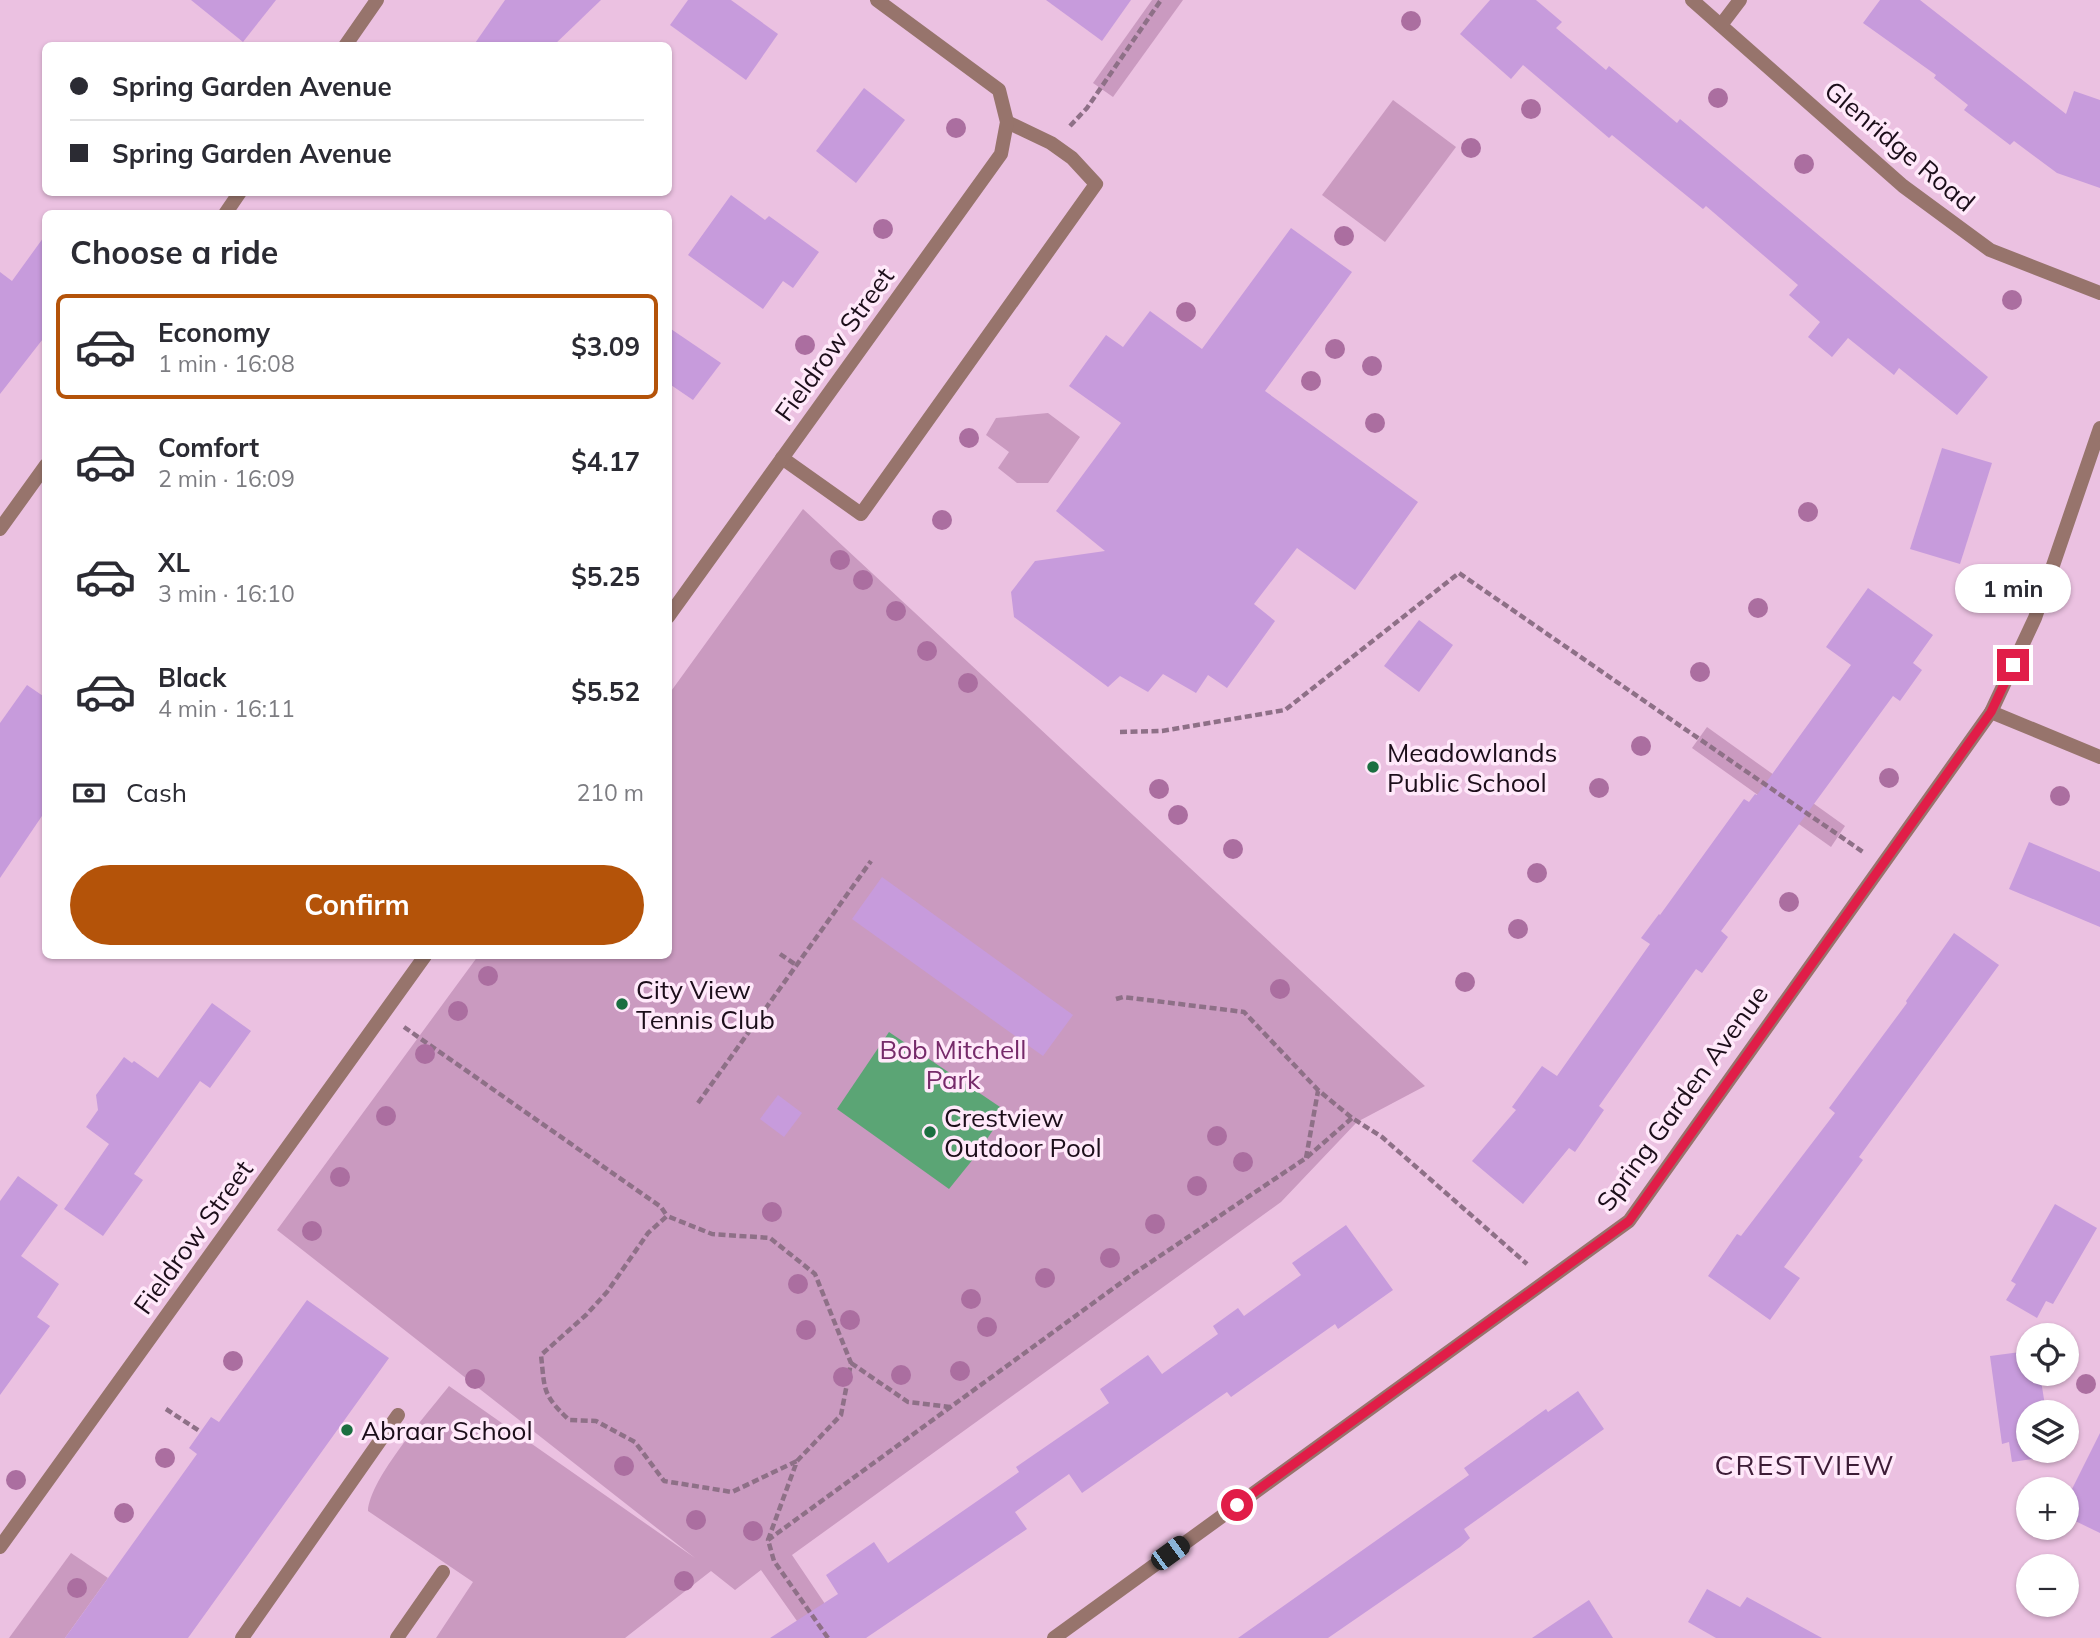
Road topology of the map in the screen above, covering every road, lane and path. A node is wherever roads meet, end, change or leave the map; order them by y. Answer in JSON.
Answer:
{"nodes":[{"id":1,"x":377,"y":0,"type":"edge"},
{"id":2,"x":877,"y":0,"type":"edge"},
{"id":3,"x":1161,"y":0,"type":"edge"},
{"id":4,"x":1692,"y":0,"type":"edge"},
{"id":5,"x":1741,"y":0,"type":"edge"},
{"id":6,"x":1721,"y":25,"type":"junction"},
{"id":7,"x":348,"y":42,"type":"edge"},
{"id":8,"x":1007,"y":122,"type":"junction"},
{"id":9,"x":1051,"y":143,"type":"junction"},
{"id":10,"x":2100,"y":293,"type":"edge"},
{"id":11,"x":2100,"y":428,"type":"edge"},
{"id":12,"x":782,"y":458,"type":"junction"},
{"id":13,"x":42,"y":471,"type":"edge"},
{"id":14,"x":0,"y":529,"type":"edge"},
{"id":15,"x":672,"y":611,"type":"edge"},
{"id":16,"x":1991,"y":712,"type":"junction"},
{"id":17,"x":1120,"y":732,"type":"dead end"},
{"id":18,"x":2100,"y":757,"type":"edge"},
{"id":19,"x":871,"y":861,"type":"dead end"},
{"id":20,"x":1881,"y":864,"type":"junction"},
{"id":21,"x":780,"y":954,"type":"dead end"},
{"id":22,"x":423,"y":959,"type":"edge"},
{"id":23,"x":796,"y":965,"type":"junction"},
{"id":24,"x":1116,"y":999,"type":"dead end"},
{"id":25,"x":384,"y":1012,"type":"junction"},
{"id":26,"x":1318,"y":1090,"type":"junction"},
{"id":27,"x":698,"y":1103,"type":"dead end"},
{"id":28,"x":1352,"y":1118,"type":"junction"},
{"id":29,"x":1306,"y":1158,"type":"junction"},
{"id":30,"x":667,"y":1216,"type":"junction"},
{"id":31,"x":1546,"y":1280,"type":"junction"},
{"id":32,"x":851,"y":1363,"type":"junction"},
{"id":33,"x":950,"y":1407,"type":"junction"},
{"id":34,"x":166,"y":1409,"type":"dead end"},
{"id":35,"x":398,"y":1415,"type":"dead end"},
{"id":36,"x":201,"y":1432,"type":"dead end"},
{"id":37,"x":797,"y":1461,"type":"junction"},
{"id":38,"x":768,"y":1541,"type":"junction"},
{"id":39,"x":0,"y":1547,"type":"edge"},
{"id":40,"x":443,"y":1572,"type":"dead end"},
{"id":41,"x":242,"y":1638,"type":"edge"},
{"id":42,"x":397,"y":1638,"type":"edge"},
{"id":43,"x":828,"y":1638,"type":"edge"},
{"id":44,"x":1054,"y":1638,"type":"edge"}],
"edges":[{"from":1,"to":7,"type":"street"},
{"from":2,"to":8,"type":"street","name":"Fieldrow Street"},
{"from":3,"to":9,"type":"path"},
{"from":4,"to":6,"type":"street","name":"Glenridge Road"},
{"from":5,"to":6,"type":"street"},
{"from":6,"to":10,"type":"street","name":"Glenridge Road"},
{"from":8,"to":9,"type":"street"},
{"from":8,"to":12,"type":"street","name":"Fieldrow Street"},
{"from":9,"to":12,"type":"street"},
{"from":11,"to":16,"type":"street","name":"Spring Garden Avenue"},
{"from":12,"to":15,"type":"street","name":"Fieldrow Street"},
{"from":13,"to":14,"type":"street"},
{"from":16,"to":18,"type":"street"},
{"from":16,"to":20,"type":"street","name":"Spring Garden Avenue"},
{"from":17,"to":20,"type":"path"},
{"from":19,"to":23,"type":"path"},
{"from":20,"to":31,"type":"street","name":"Spring Garden Avenue"},
{"from":21,"to":23,"type":"path"},
{"from":22,"to":25,"type":"street","name":"Fieldrow Street"},
{"from":23,"to":27,"type":"path"},
{"from":24,"to":26,"type":"path"},
{"from":25,"to":30,"type":"path"},
{"from":25,"to":39,"type":"street","name":"Fieldrow Street"},
{"from":26,"to":28,"type":"path"},
{"from":26,"to":29,"type":"path"},
{"from":28,"to":29,"type":"path"},
{"from":28,"to":31,"type":"path"},
{"from":29,"to":33,"type":"path"},
{"from":30,"to":32,"type":"path"},
{"from":30,"to":37,"type":"path"},
{"from":31,"to":44,"type":"street","name":"Spring Garden Avenue"},
{"from":32,"to":33,"type":"path"},
{"from":32,"to":37,"type":"path"},
{"from":33,"to":38,"type":"path"},
{"from":34,"to":36,"type":"path"},
{"from":35,"to":41,"type":"street"},
{"from":37,"to":38,"type":"path"},
{"from":38,"to":43,"type":"path"},
{"from":40,"to":42,"type":"street"}]}
